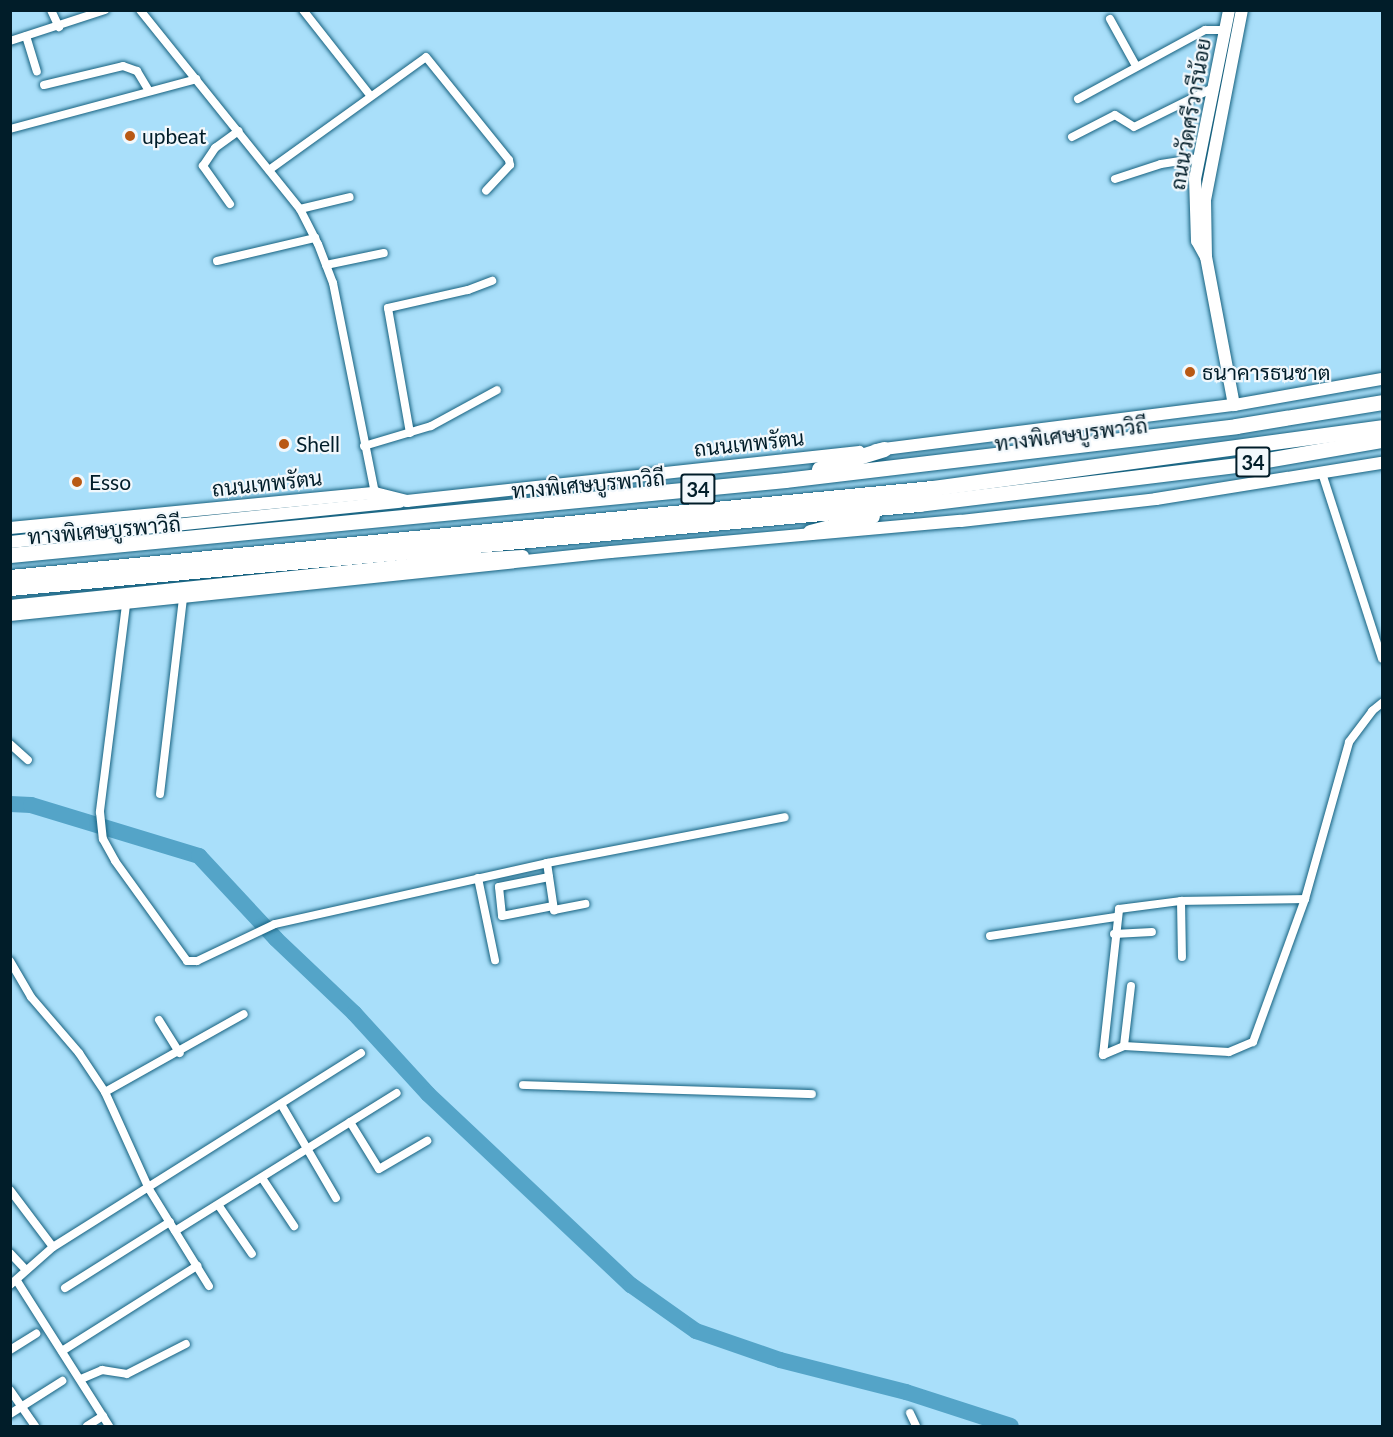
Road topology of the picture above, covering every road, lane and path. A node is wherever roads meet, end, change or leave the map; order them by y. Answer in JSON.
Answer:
{"nodes":[{"id":1,"x":51,"y":10,"type":"edge"},
{"id":2,"x":105,"y":10,"type":"edge"},
{"id":3,"x":140,"y":10,"type":"edge"},
{"id":4,"x":303,"y":10,"type":"edge"},
{"id":5,"x":1229,"y":10,"type":"edge"},
{"id":6,"x":1242,"y":10,"type":"edge"},
{"id":7,"x":1110,"y":19,"type":"dead end"},
{"id":8,"x":59,"y":27,"type":"junction"},
{"id":9,"x":1225,"y":30,"type":"junction"},
{"id":10,"x":26,"y":36,"type":"junction"},
{"id":11,"x":10,"y":41,"type":"edge"},
{"id":12,"x":1136,"y":66,"type":"junction"},
{"id":13,"x":37,"y":71,"type":"dead end"},
{"id":14,"x":196,"y":79,"type":"junction"},
{"id":15,"x":44,"y":85,"type":"dead end"},
{"id":16,"x":1215,"y":87,"type":"junction"},
{"id":17,"x":148,"y":91,"type":"junction"},
{"id":18,"x":370,"y":95,"type":"junction"},
{"id":19,"x":1078,"y":99,"type":"dead end"},
{"id":20,"x":10,"y":129,"type":"edge"},
{"id":21,"x":238,"y":131,"type":"junction"},
{"id":22,"x":1072,"y":137,"type":"dead end"},
{"id":23,"x":1198,"y":158,"type":"junction"},
{"id":24,"x":269,"y":170,"type":"junction"},
{"id":25,"x":1114,"y":179,"type":"dead end"},
{"id":26,"x":486,"y":191,"type":"dead end"},
{"id":27,"x":350,"y":197,"type":"dead end"},
{"id":28,"x":230,"y":204,"type":"dead end"},
{"id":29,"x":300,"y":209,"type":"junction"},
{"id":30,"x":315,"y":238,"type":"junction"},
{"id":31,"x":384,"y":253,"type":"dead end"},
{"id":32,"x":1206,"y":257,"type":"junction"},
{"id":33,"x":217,"y":261,"type":"dead end"},
{"id":34,"x":327,"y":265,"type":"junction"},
{"id":35,"x":492,"y":281,"type":"dead end"},
{"id":36,"x":1383,"y":379,"type":"edge"},
{"id":37,"x":497,"y":390,"type":"dead end"},
{"id":38,"x":1383,"y":402,"type":"edge"},
{"id":39,"x":1234,"y":405,"type":"junction"},
{"id":40,"x":1383,"y":410,"type":"edge"},
{"id":41,"x":1383,"y":427,"type":"edge"},
{"id":42,"x":410,"y":434,"type":"junction"},
{"id":43,"x":1383,"y":440,"type":"edge"},
{"id":44,"x":364,"y":446,"type":"junction"},
{"id":45,"x":884,"y":449,"type":"junction"},
{"id":46,"x":1383,"y":463,"type":"edge"},
{"id":47,"x":1322,"y":473,"type":"junction"},
{"id":48,"x":785,"y":480,"type":"junction"},
{"id":49,"x":375,"y":493,"type":"junction"},
{"id":50,"x":407,"y":501,"type":"junction"},
{"id":51,"x":919,"y":504,"type":"junction"},
{"id":52,"x":10,"y":528,"type":"edge"},
{"id":53,"x":810,"y":532,"type":"junction"},
{"id":54,"x":10,"y":542,"type":"edge"},
{"id":55,"x":611,"y":552,"type":"junction"},
{"id":56,"x":10,"y":555,"type":"edge"},
{"id":57,"x":10,"y":561,"type":"edge"},
{"id":58,"x":10,"y":577,"type":"edge"},
{"id":59,"x":10,"y":588,"type":"edge"},
{"id":60,"x":183,"y":598,"type":"junction"},
{"id":61,"x":126,"y":604,"type":"junction"},
{"id":62,"x":10,"y":606,"type":"edge"},
{"id":63,"x":10,"y":615,"type":"edge"},
{"id":64,"x":1383,"y":659,"type":"edge"},
{"id":65,"x":1383,"y":703,"type":"edge"},
{"id":66,"x":10,"y":744,"type":"edge"},
{"id":67,"x":28,"y":760,"type":"dead end"},
{"id":68,"x":160,"y":794,"type":"dead end"},
{"id":69,"x":785,"y":817,"type":"dead end"},
{"id":70,"x":547,"y":863,"type":"junction"},
{"id":71,"x":549,"y":876,"type":"junction"},
{"id":72,"x":478,"y":878,"type":"junction"},
{"id":73,"x":1305,"y":899,"type":"junction"},
{"id":74,"x":1181,"y":901,"type":"junction"},
{"id":75,"x":585,"y":904,"type":"dead end"},
{"id":76,"x":554,"y":906,"type":"junction"},
{"id":77,"x":1116,"y":917,"type":"junction"},
{"id":78,"x":1152,"y":932,"type":"dead end"},
{"id":79,"x":1114,"y":934,"type":"junction"},
{"id":80,"x":990,"y":936,"type":"dead end"},
{"id":81,"x":1182,"y":957,"type":"dead end"},
{"id":82,"x":495,"y":960,"type":"dead end"},
{"id":83,"x":10,"y":961,"type":"edge"},
{"id":84,"x":1131,"y":986,"type":"dead end"},
{"id":85,"x":244,"y":1014,"type":"dead end"},
{"id":86,"x":159,"y":1020,"type":"dead end"},
{"id":87,"x":1124,"y":1046,"type":"junction"},
{"id":88,"x":180,"y":1053,"type":"junction"},
{"id":89,"x":361,"y":1053,"type":"dead end"},
{"id":90,"x":523,"y":1085,"type":"dead end"},
{"id":91,"x":105,"y":1092,"type":"junction"},
{"id":92,"x":397,"y":1093,"type":"dead end"},
{"id":93,"x":812,"y":1094,"type":"dead end"},
{"id":94,"x":282,"y":1104,"type":"junction"},
{"id":95,"x":350,"y":1122,"type":"junction"},
{"id":96,"x":427,"y":1141,"type":"dead end"},
{"id":97,"x":310,"y":1149,"type":"junction"},
{"id":98,"x":262,"y":1178,"type":"junction"},
{"id":99,"x":149,"y":1189,"type":"junction"},
{"id":100,"x":10,"y":1190,"type":"edge"},
{"id":101,"x":336,"y":1198,"type":"dead end"},
{"id":102,"x":219,"y":1206,"type":"junction"},
{"id":103,"x":170,"y":1222,"type":"junction"},
{"id":104,"x":294,"y":1226,"type":"dead end"},
{"id":105,"x":175,"y":1231,"type":"junction"},
{"id":106,"x":53,"y":1247,"type":"junction"},
{"id":107,"x":10,"y":1253,"type":"edge"},
{"id":108,"x":252,"y":1254,"type":"dead end"},
{"id":109,"x":197,"y":1266,"type":"junction"},
{"id":110,"x":26,"y":1270,"type":"junction"},
{"id":111,"x":14,"y":1283,"type":"edge"},
{"id":112,"x":209,"y":1286,"type":"dead end"},
{"id":113,"x":65,"y":1288,"type":"dead end"},
{"id":114,"x":36,"y":1334,"type":"dead end"},
{"id":115,"x":186,"y":1344,"type":"dead end"},
{"id":116,"x":10,"y":1350,"type":"edge"},
{"id":117,"x":62,"y":1351,"type":"junction"},
{"id":118,"x":81,"y":1379,"type":"junction"},
{"id":119,"x":62,"y":1381,"type":"dead end"},
{"id":120,"x":10,"y":1390,"type":"edge"},
{"id":121,"x":22,"y":1407,"type":"junction"},
{"id":122,"x":910,"y":1413,"type":"dead end"},
{"id":123,"x":10,"y":1414,"type":"edge"},
{"id":124,"x":103,"y":1416,"type":"junction"},
{"id":125,"x":35,"y":1426,"type":"edge"},
{"id":126,"x":87,"y":1426,"type":"edge"},
{"id":127,"x":109,"y":1426,"type":"edge"},
{"id":128,"x":916,"y":1426,"type":"edge"}],
"edges":[{"from":1,"to":8,"type":"street"},
{"from":2,"to":8,"type":"street"},
{"from":3,"to":14,"type":"street"},
{"from":4,"to":18,"type":"street"},
{"from":5,"to":9,"type":"main road","name":"ถนนวัดศรีวารีน้อย"},
{"from":6,"to":32,"type":"main road","name":"ถนนวัดศรีวารีน้อย"},
{"from":7,"to":12,"type":"street"},
{"from":8,"to":10,"type":"street"},
{"from":9,"to":12,"type":"street"},
{"from":9,"to":16,"type":"main road","name":"ถนนวัดศรีวารีน้อย"},
{"from":10,"to":11,"type":"street"},
{"from":10,"to":13,"type":"street"},
{"from":12,"to":19,"type":"street"},
{"from":14,"to":17,"type":"street"},
{"from":14,"to":21,"type":"street"},
{"from":15,"to":17,"type":"street"},
{"from":16,"to":22,"type":"street"},
{"from":16,"to":23,"type":"main road","name":"ถนนวัดศรีวารีน้อย"},
{"from":17,"to":20,"type":"street"},
{"from":18,"to":24,"type":"street"},
{"from":18,"to":26,"type":"street"},
{"from":21,"to":24,"type":"street"},
{"from":21,"to":28,"type":"street"},
{"from":23,"to":25,"type":"street"},
{"from":23,"to":32,"type":"main road","name":"ถนนวัดศรีวารีน้อย"},
{"from":24,"to":29,"type":"street"},
{"from":27,"to":29,"type":"street"},
{"from":29,"to":30,"type":"street"},
{"from":30,"to":33,"type":"street"},
{"from":30,"to":34,"type":"street"},
{"from":31,"to":34,"type":"street"},
{"from":32,"to":39,"type":"main road","name":"ถนนวัดศรีวารีน้อย"},
{"from":34,"to":44,"type":"street"},
{"from":35,"to":42,"type":"street"},
{"from":36,"to":39,"type":"main road","name":"ถนนเทพรัตน","number":"34"},
{"from":37,"to":42,"type":"street"},
{"from":38,"to":48,"type":"highway","name":"ถนนเทพรัตน","number":"34"},
{"from":39,"to":45,"type":"main road","name":"ถนนเทพรัตน","number":"34"},
{"from":40,"to":57,"type":"highway","name":"ทางพิเศษบูรพาวิถี"},
{"from":41,"to":58,"type":"highway","name":"ทางพิเศษบูรพาวิถี"},
{"from":42,"to":44,"type":"street"},
{"from":43,"to":51,"type":"highway","number":"34"},
{"from":44,"to":49,"type":"street"},
{"from":45,"to":48,"type":"highway"},
{"from":45,"to":50,"type":"main road","name":"ถนนเทพรัตน","number":"34"},
{"from":46,"to":47,"type":"main road","number":"34"},
{"from":47,"to":53,"type":"main road","number":"34"},
{"from":47,"to":64,"type":"street"},
{"from":48,"to":56,"type":"highway","name":"ถนนเทพรัตน","number":"34"},
{"from":49,"to":50,"type":"main road","name":"ถนนเทพรัตน","number":"34"},
{"from":49,"to":52,"type":"main road","name":"ถนนเทพรัตน","number":"34"},
{"from":50,"to":54,"type":"main road"},
{"from":51,"to":53,"type":"highway"},
{"from":51,"to":59,"type":"highway","number":"34"},
{"from":53,"to":55,"type":"main road","number":"34"},
{"from":55,"to":60,"type":"main road","number":"34"},
{"from":55,"to":62,"type":"main road"},
{"from":60,"to":61,"type":"main road","number":"34"},
{"from":60,"to":68,"type":"street"},
{"from":61,"to":63,"type":"main road","number":"34"},
{"from":61,"to":72,"type":"street"},
{"from":65,"to":73,"type":"street"},
{"from":66,"to":67,"type":"street"},
{"from":69,"to":70,"type":"street"},
{"from":70,"to":71,"type":"street"},
{"from":70,"to":72,"type":"street"},
{"from":71,"to":76,"type":"street"},
{"from":71,"to":76,"type":"street"},
{"from":72,"to":82,"type":"street"},
{"from":73,"to":74,"type":"street"},
{"from":73,"to":87,"type":"street"},
{"from":74,"to":77,"type":"street"},
{"from":74,"to":81,"type":"street"},
{"from":75,"to":76,"type":"street"},
{"from":77,"to":79,"type":"street"},
{"from":77,"to":80,"type":"street"},
{"from":78,"to":79,"type":"street"},
{"from":79,"to":87,"type":"street"},
{"from":83,"to":91,"type":"street"},
{"from":84,"to":87,"type":"street"},
{"from":85,"to":88,"type":"street"},
{"from":86,"to":88,"type":"street"},
{"from":88,"to":91,"type":"street"},
{"from":89,"to":94,"type":"street"},
{"from":90,"to":93,"type":"street"},
{"from":91,"to":99,"type":"street"},
{"from":92,"to":95,"type":"street"},
{"from":94,"to":97,"type":"street"},
{"from":94,"to":99,"type":"street"},
{"from":95,"to":96,"type":"street"},
{"from":95,"to":97,"type":"street"},
{"from":97,"to":98,"type":"street"},
{"from":97,"to":101,"type":"street"},
{"from":98,"to":102,"type":"street"},
{"from":98,"to":104,"type":"street"},
{"from":99,"to":103,"type":"street"},
{"from":99,"to":106,"type":"street"},
{"from":100,"to":106,"type":"street"},
{"from":102,"to":105,"type":"street"},
{"from":102,"to":108,"type":"street"},
{"from":103,"to":105,"type":"street"},
{"from":103,"to":113,"type":"street"},
{"from":105,"to":109,"type":"street"},
{"from":106,"to":110,"type":"street"},
{"from":107,"to":110,"type":"street"},
{"from":109,"to":112,"type":"street"},
{"from":109,"to":117,"type":"street"},
{"from":110,"to":111,"type":"street"},
{"from":111,"to":117,"type":"street"},
{"from":114,"to":116,"type":"street"},
{"from":115,"to":118,"type":"street"},
{"from":117,"to":118,"type":"street"},
{"from":118,"to":124,"type":"street"},
{"from":119,"to":121,"type":"street"},
{"from":120,"to":121,"type":"street"},
{"from":121,"to":123,"type":"street"},
{"from":121,"to":125,"type":"street"},
{"from":122,"to":128,"type":"street"},
{"from":124,"to":126,"type":"street"},
{"from":124,"to":127,"type":"street"}]}
